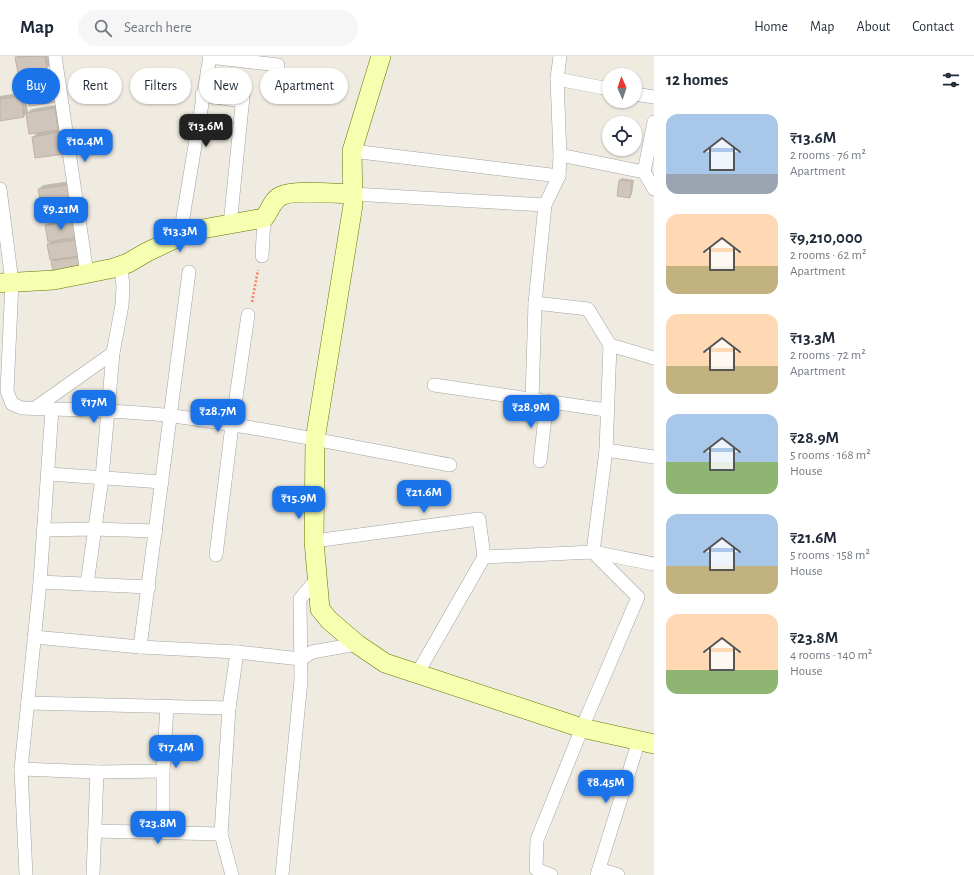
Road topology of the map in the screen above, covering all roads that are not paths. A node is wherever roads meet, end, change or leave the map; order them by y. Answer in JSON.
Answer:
{"nodes":[{"id":1,"x":55,"y":56,"type":"edge"},
{"id":2,"x":210,"y":56,"type":"edge"},
{"id":3,"x":381,"y":56,"type":"edge"},
{"id":4,"x":560,"y":56,"type":"edge"},
{"id":5,"x":278,"y":65,"type":"dead end"},
{"id":6,"x":208,"y":68,"type":"edge"},
{"id":7,"x":556,"y":79,"type":"junction"},
{"id":8,"x":602,"y":88,"type":"edge"},
{"id":9,"x":642,"y":95,"type":"edge"},
{"id":10,"x":654,"y":97,"type":"edge"},
{"id":11,"x":201,"y":104,"type":"edge"},
{"id":12,"x":243,"y":104,"type":"edge"},
{"id":13,"x":654,"y":122,"type":"edge"},
{"id":14,"x":352,"y":151,"type":"junction"},
{"id":15,"x":560,"y":155,"type":"junction"},
{"id":16,"x":644,"y":172,"type":"junction"},
{"id":17,"x":559,"y":176,"type":"junction"},
{"id":18,"x":0,"y":189,"type":"edge"},
{"id":19,"x":654,"y":189,"type":"edge"},
{"id":20,"x":352,"y":194,"type":"junction"},
{"id":21,"x":545,"y":205,"type":"junction"},
{"id":22,"x":264,"y":218,"type":"junction"},
{"id":23,"x":230,"y":225,"type":"junction"},
{"id":24,"x":180,"y":236,"type":"junction"},
{"id":25,"x":262,"y":256,"type":"road end"},
{"id":26,"x":121,"y":265,"type":"junction"},
{"id":27,"x":189,"y":272,"type":"dead end"},
{"id":28,"x":87,"y":274,"type":"junction"},
{"id":29,"x":6,"y":283,"type":"edge"},
{"id":30,"x":535,"y":303,"type":"junction"},
{"id":31,"x":250,"y":311,"type":"road end"},
{"id":32,"x":610,"y":345,"type":"junction"},
{"id":33,"x":113,"y":353,"type":"junction"},
{"id":34,"x":654,"y":358,"type":"edge"},
{"id":35,"x":434,"y":385,"type":"dead end"},
{"id":36,"x":532,"y":399,"type":"junction"},
{"id":37,"x":547,"y":401,"type":"junction"},
{"id":38,"x":35,"y":408,"type":"junction"},
{"id":39,"x":52,"y":409,"type":"junction"},
{"id":40,"x":606,"y":410,"type":"junction"},
{"id":41,"x":107,"y":411,"type":"junction"},
{"id":42,"x":171,"y":416,"type":"junction"},
{"id":43,"x":232,"y":425,"type":"junction"},
{"id":44,"x":315,"y":440,"type":"junction"},
{"id":45,"x":606,"y":450,"type":"junction"},
{"id":46,"x":654,"y":457,"type":"edge"},
{"id":47,"x":540,"y":461,"type":"dead end"},
{"id":48,"x":450,"y":465,"type":"dead end"},
{"id":49,"x":49,"y":474,"type":"junction"},
{"id":50,"x":102,"y":478,"type":"junction"},
{"id":51,"x":162,"y":482,"type":"junction"},
{"id":52,"x":93,"y":529,"type":"junction"},
{"id":53,"x":43,"y":530,"type":"junction"},
{"id":54,"x":156,"y":531,"type":"junction"},
{"id":55,"x":314,"y":541,"type":"junction"},
{"id":56,"x":593,"y":552,"type":"junction"},
{"id":57,"x":216,"y":555,"type":"dead end"},
{"id":58,"x":484,"y":557,"type":"junction"},
{"id":59,"x":654,"y":564,"type":"edge"},
{"id":60,"x":316,"y":580,"type":"junction"},
{"id":61,"x":40,"y":582,"type":"junction"},
{"id":62,"x":87,"y":584,"type":"junction"},
{"id":63,"x":149,"y":587,"type":"junction"},
{"id":64,"x":34,"y":638,"type":"junction"},
{"id":65,"x":357,"y":644,"type":"junction"},
{"id":66,"x":140,"y":647,"type":"junction"},
{"id":67,"x":237,"y":652,"type":"junction"},
{"id":68,"x":301,"y":659,"type":"junction"},
{"id":69,"x":417,"y":674,"type":"junction"},
{"id":70,"x":28,"y":703,"type":"junction"},
{"id":71,"x":167,"y":706,"type":"junction"},
{"id":72,"x":229,"y":708,"type":"junction"},
{"id":73,"x":582,"y":728,"type":"junction"},
{"id":74,"x":646,"y":742,"type":"edge"},
{"id":75,"x":21,"y":769,"type":"junction"},
{"id":76,"x":163,"y":771,"type":"junction"},
{"id":77,"x":97,"y":772,"type":"junction"},
{"id":78,"x":95,"y":831,"type":"junction"},
{"id":79,"x":163,"y":832,"type":"junction"},
{"id":80,"x":221,"y":834,"type":"junction"},
{"id":81,"x":598,"y":872,"type":"edge"},
{"id":82,"x":26,"y":875,"type":"edge"},
{"id":83,"x":93,"y":875,"type":"edge"},
{"id":84,"x":232,"y":875,"type":"edge"},
{"id":85,"x":282,"y":875,"type":"edge"},
{"id":86,"x":551,"y":875,"type":"edge"},
{"id":87,"x":618,"y":875,"type":"edge"}],
"edges":[{"from":1,"to":28,"type":"street"},
{"from":2,"to":5,"type":"street"},
{"from":2,"to":6,"type":"street"},
{"from":3,"to":14,"type":"street"},
{"from":4,"to":7,"type":"street"},
{"from":7,"to":8,"type":"street"},
{"from":7,"to":15,"type":"street"},
{"from":9,"to":10,"type":"street"},
{"from":11,"to":24,"type":"street"},
{"from":12,"to":23,"type":"street"},
{"from":13,"to":16,"type":"street"},
{"from":14,"to":17,"type":"street"},
{"from":14,"to":20,"type":"street"},
{"from":15,"to":16,"type":"street"},
{"from":15,"to":17,"type":"street"},
{"from":16,"to":19,"type":"street"},
{"from":17,"to":21,"type":"street"},
{"from":18,"to":29,"type":"street"},
{"from":20,"to":21,"type":"street"},
{"from":20,"to":22,"type":"street"},
{"from":20,"to":44,"type":"street"},
{"from":21,"to":30,"type":"street"},
{"from":22,"to":23,"type":"street"},
{"from":22,"to":25,"type":"street"},
{"from":23,"to":24,"type":"street"},
{"from":24,"to":26,"type":"street"},
{"from":26,"to":28,"type":"street"},
{"from":26,"to":33,"type":"street"},
{"from":27,"to":42,"type":"street"},
{"from":28,"to":29,"type":"street"},
{"from":29,"to":38,"type":"street"},
{"from":30,"to":32,"type":"street"},
{"from":30,"to":36,"type":"street"},
{"from":31,"to":43,"type":"street"},
{"from":32,"to":34,"type":"street"},
{"from":32,"to":40,"type":"street"},
{"from":33,"to":38,"type":"street"},
{"from":33,"to":41,"type":"street"},
{"from":35,"to":36,"type":"street"},
{"from":36,"to":37,"type":"street"},
{"from":37,"to":40,"type":"street"},
{"from":37,"to":47,"type":"street"},
{"from":38,"to":39,"type":"street"},
{"from":39,"to":41,"type":"street"},
{"from":39,"to":49,"type":"street"},
{"from":40,"to":45,"type":"street"},
{"from":41,"to":42,"type":"street"},
{"from":41,"to":50,"type":"street"},
{"from":42,"to":43,"type":"street"},
{"from":42,"to":51,"type":"street"},
{"from":43,"to":44,"type":"street"},
{"from":43,"to":57,"type":"street"},
{"from":44,"to":48,"type":"street"},
{"from":44,"to":55,"type":"street"},
{"from":45,"to":46,"type":"street"},
{"from":45,"to":56,"type":"street"},
{"from":49,"to":50,"type":"street"},
{"from":49,"to":53,"type":"street"},
{"from":50,"to":51,"type":"street"},
{"from":50,"to":52,"type":"street"},
{"from":51,"to":54,"type":"street"},
{"from":52,"to":53,"type":"street"},
{"from":52,"to":54,"type":"street"},
{"from":52,"to":62,"type":"street"},
{"from":53,"to":61,"type":"street"},
{"from":54,"to":63,"type":"street"},
{"from":55,"to":58,"type":"street"},
{"from":55,"to":60,"type":"street"},
{"from":56,"to":58,"type":"street"},
{"from":56,"to":59,"type":"street"},
{"from":56,"to":73,"type":"street"},
{"from":58,"to":69,"type":"street"},
{"from":60,"to":65,"type":"street"},
{"from":60,"to":68,"type":"street"},
{"from":61,"to":62,"type":"street"},
{"from":61,"to":64,"type":"street"},
{"from":62,"to":63,"type":"street"},
{"from":63,"to":66,"type":"street"},
{"from":64,"to":66,"type":"street"},
{"from":64,"to":70,"type":"street"},
{"from":65,"to":68,"type":"street"},
{"from":65,"to":69,"type":"street"},
{"from":66,"to":67,"type":"street"},
{"from":67,"to":68,"type":"street"},
{"from":67,"to":72,"type":"street"},
{"from":68,"to":85,"type":"street"},
{"from":69,"to":73,"type":"street"},
{"from":70,"to":71,"type":"street"},
{"from":70,"to":75,"type":"street"},
{"from":71,"to":72,"type":"street"},
{"from":71,"to":76,"type":"street"},
{"from":72,"to":80,"type":"street"},
{"from":73,"to":74,"type":"street"},
{"from":73,"to":86,"type":"street"},
{"from":74,"to":81,"type":"street"},
{"from":75,"to":77,"type":"street"},
{"from":75,"to":82,"type":"street"},
{"from":76,"to":77,"type":"street"},
{"from":76,"to":79,"type":"street"},
{"from":77,"to":78,"type":"street"},
{"from":78,"to":79,"type":"street"},
{"from":78,"to":83,"type":"street"},
{"from":79,"to":80,"type":"street"},
{"from":80,"to":84,"type":"street"},
{"from":81,"to":87,"type":"street"}]}
